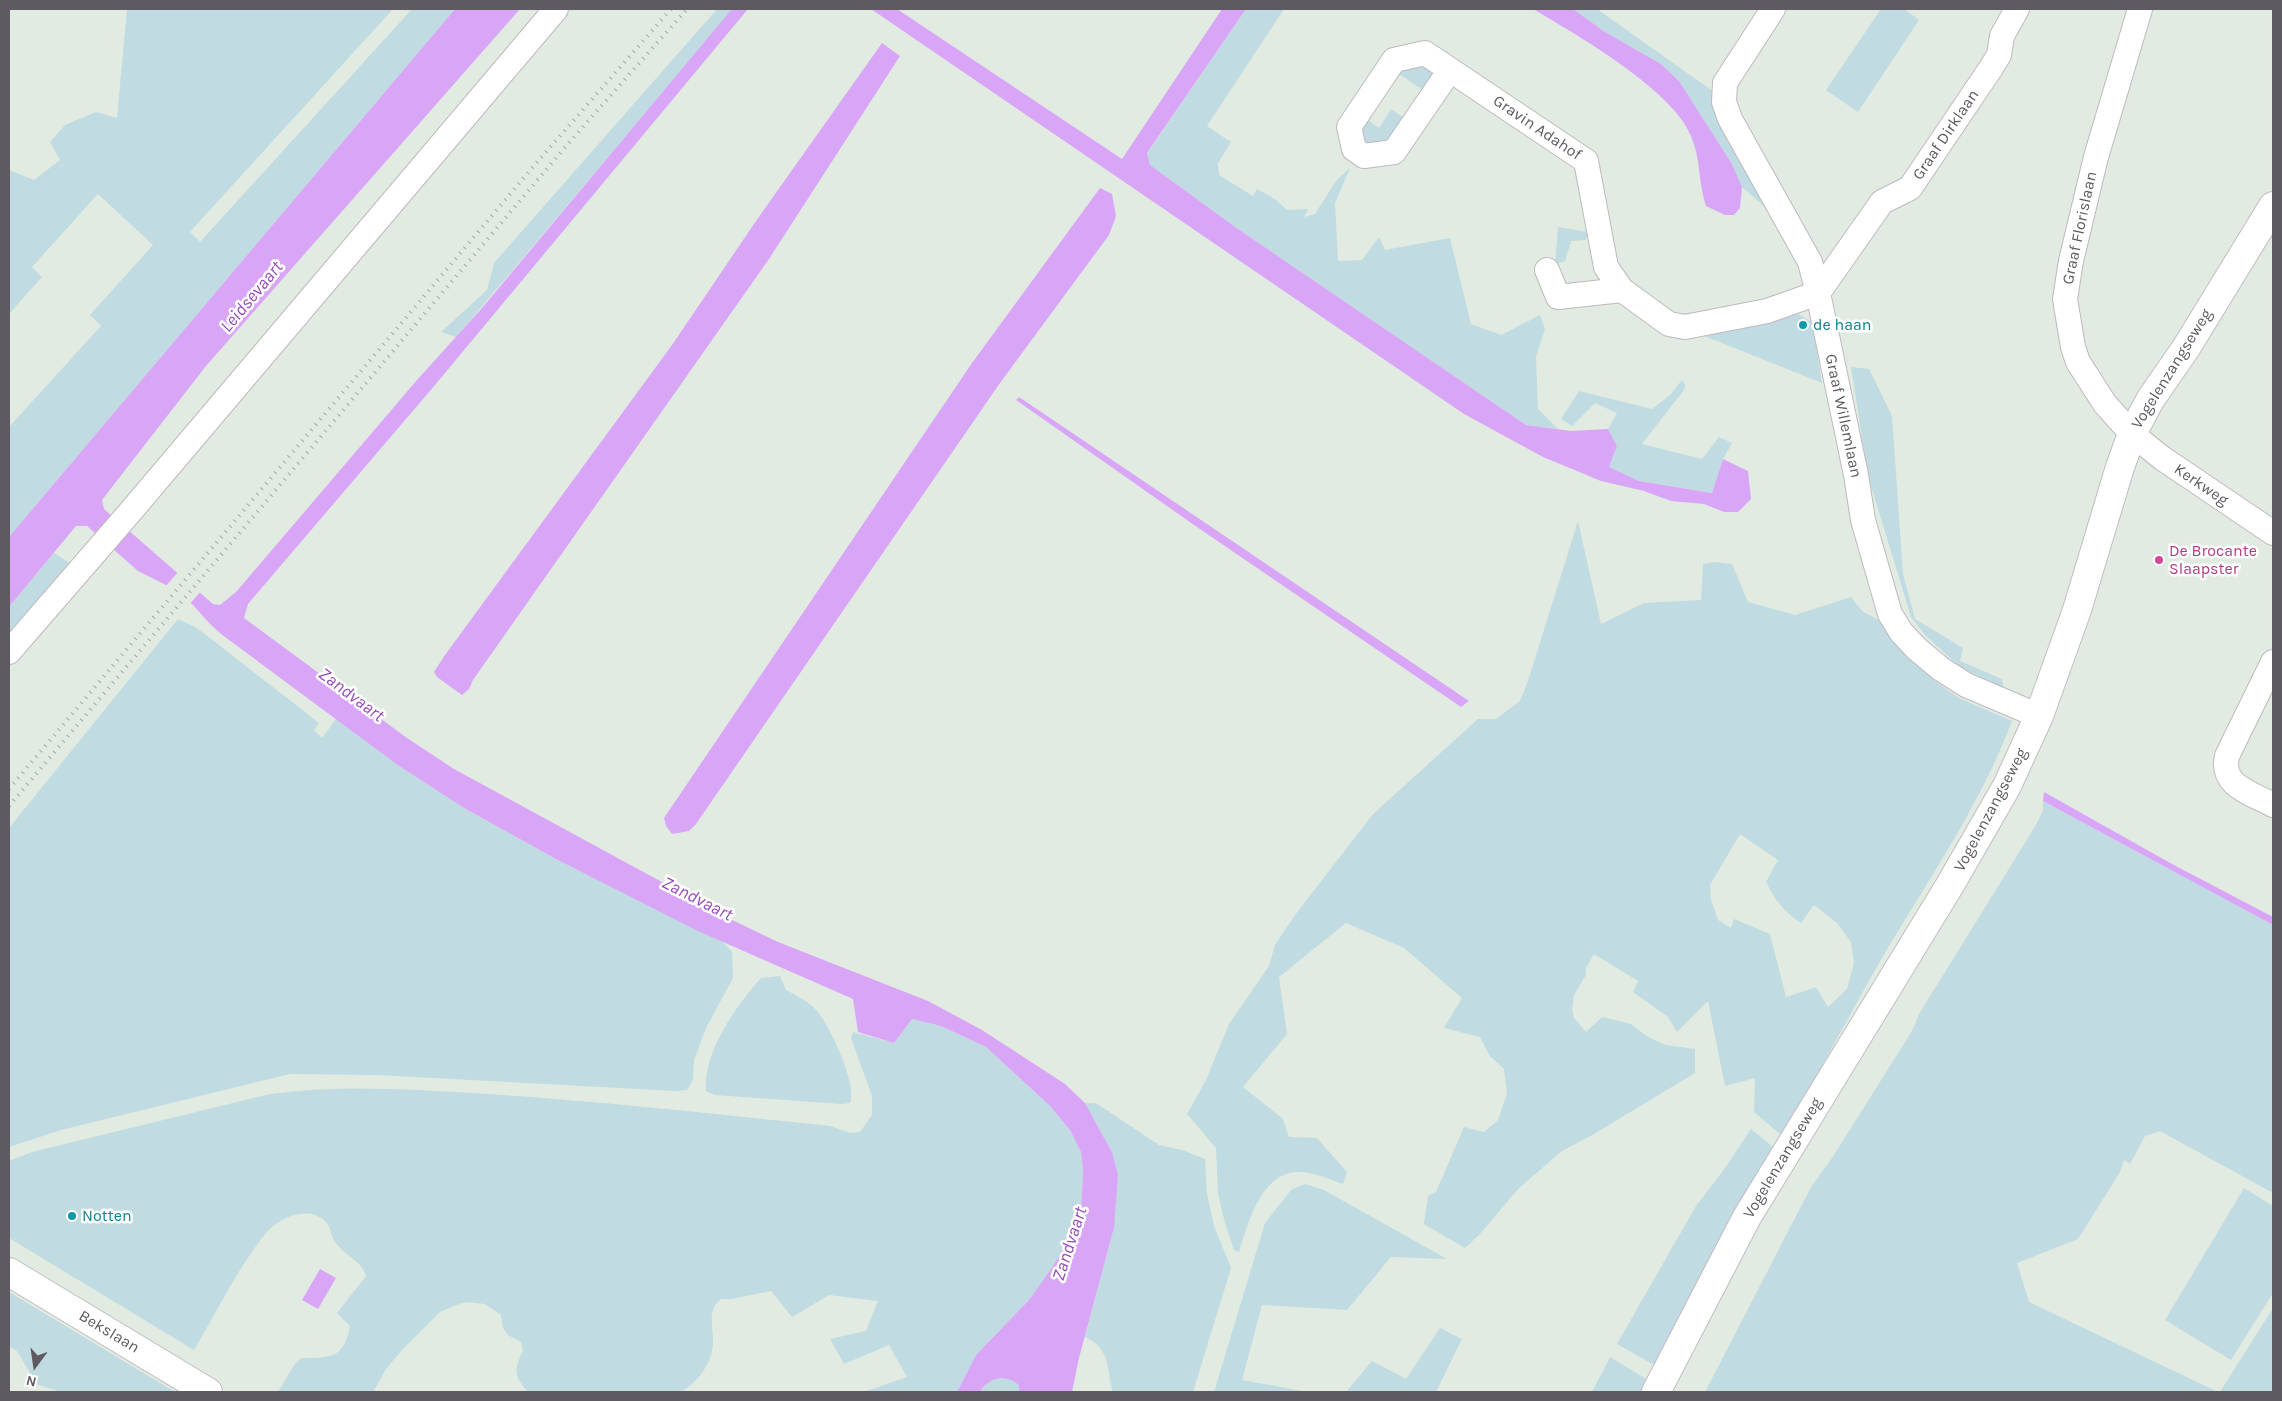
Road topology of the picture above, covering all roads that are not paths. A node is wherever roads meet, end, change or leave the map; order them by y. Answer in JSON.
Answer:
{"nodes":[{"id":1,"x":556,"y":9,"type":"edge"},
{"id":2,"x":1773,"y":9,"type":"edge"},
{"id":3,"x":2017,"y":9,"type":"edge"},
{"id":4,"x":2140,"y":9,"type":"edge"},
{"id":5,"x":1450,"y":70,"type":"junction"},
{"id":6,"x":2273,"y":206,"type":"edge"},
{"id":7,"x":1547,"y":270,"type":"dead end"},
{"id":8,"x":1622,"y":290,"type":"junction"},
{"id":9,"x":1818,"y":293,"type":"junction"},
{"id":10,"x":2132,"y":434,"type":"junction"},
{"id":11,"x":2273,"y":533,"type":"edge"},
{"id":12,"x":9,"y":652,"type":"edge"},
{"id":13,"x":2273,"y":662,"type":"edge"},
{"id":14,"x":2039,"y":716,"type":"junction"},
{"id":15,"x":2273,"y":805,"type":"edge"},
{"id":16,"x":9,"y":1272,"type":"edge"},
{"id":17,"x":208,"y":1392,"type":"edge"},
{"id":18,"x":1656,"y":1392,"type":"edge"}],
"edges":[{"from":1,"to":12,"type":"street"},
{"from":2,"to":9,"type":"street","name":"Graaf Willemlaan"},
{"from":3,"to":9,"type":"street","name":"Graaf Dirklaan"},
{"from":4,"to":10,"type":"street","name":"Graaf Florislaan"},
{"from":5,"to":5,"type":"street","name":"Gravin Adahof"},
{"from":5,"to":8,"type":"street","name":"Gravin Adahof"},
{"from":6,"to":10,"type":"main road","name":"Vogelenzangseweg"},
{"from":7,"to":8,"type":"street"},
{"from":8,"to":9,"type":"street","name":"Gravin Adahof"},
{"from":9,"to":14,"type":"street","name":"Graaf Willemlaan"},
{"from":10,"to":11,"type":"street","name":"Kerkweg"},
{"from":10,"to":14,"type":"main road","name":"Vogelenzangseweg"},
{"from":13,"to":15,"type":"street"},
{"from":14,"to":18,"type":"main road","name":"Vogelenzangseweg"},
{"from":16,"to":17,"type":"main road","name":"Bekslaan"}]}
